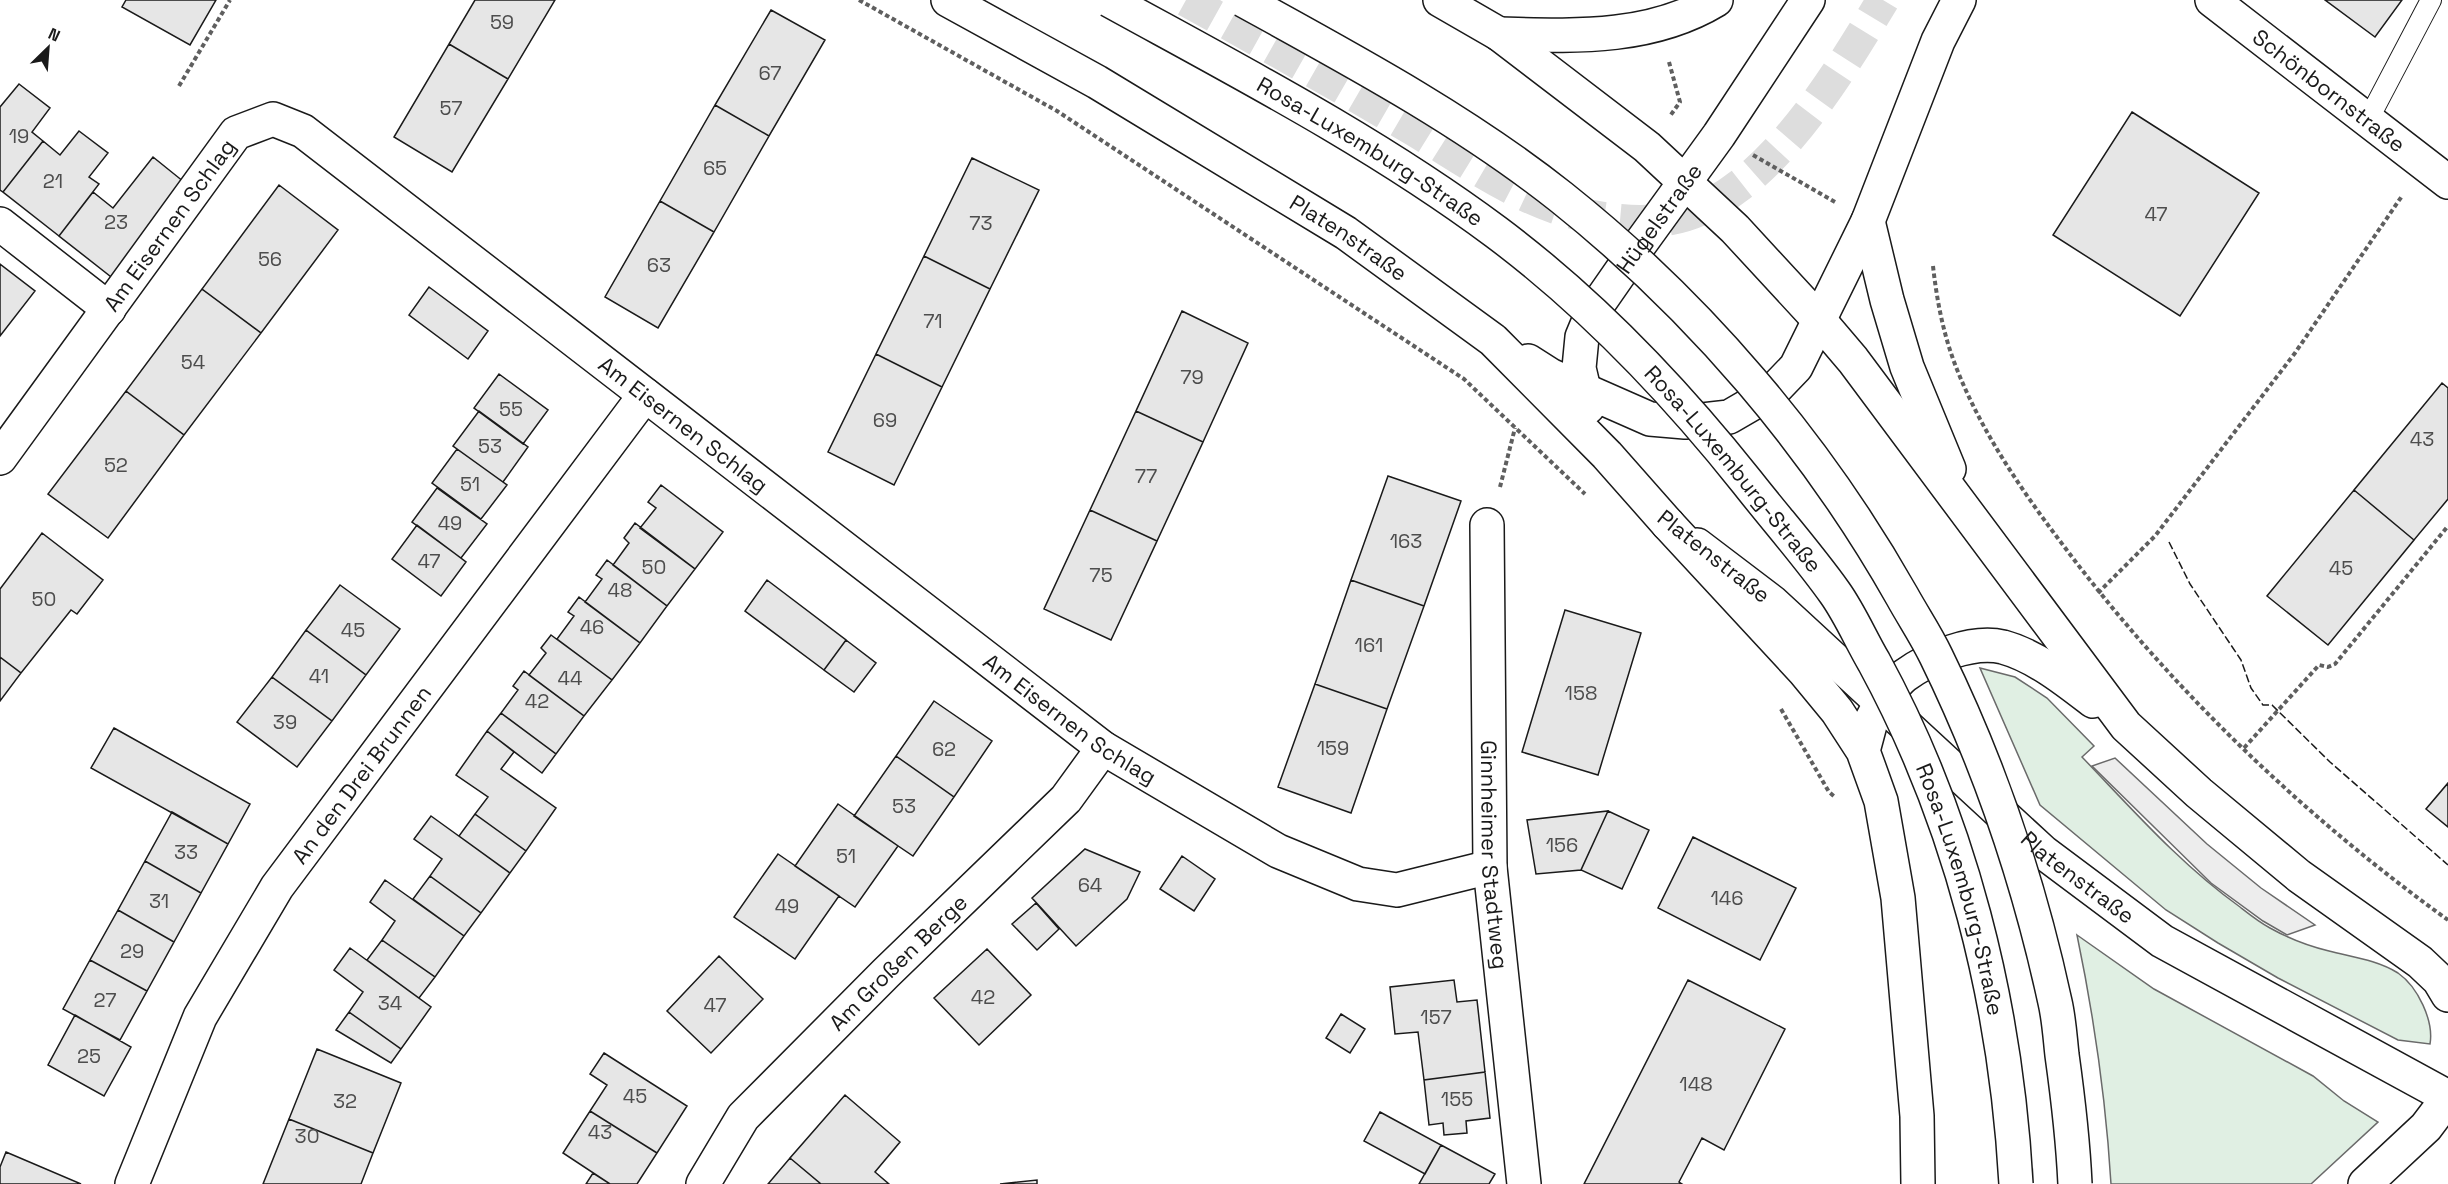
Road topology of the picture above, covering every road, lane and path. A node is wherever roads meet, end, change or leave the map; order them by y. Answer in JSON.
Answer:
{"nodes":[{"id":1,"x":230,"y":0,"type":"edge"},
{"id":2,"x":859,"y":0,"type":"edge"},
{"id":3,"x":948,"y":0,"type":"edge"},
{"id":4,"x":1110,"y":0,"type":"edge"},
{"id":5,"x":1243,"y":0,"type":"edge"},
{"id":6,"x":1440,"y":0,"type":"edge"},
{"id":7,"x":1716,"y":0,"type":"edge"},
{"id":8,"x":1808,"y":0,"type":"edge"},
{"id":9,"x":1959,"y":0,"type":"edge"},
{"id":10,"x":2212,"y":0,"type":"edge"},
{"id":11,"x":2431,"y":0,"type":"edge"},
{"id":12,"x":1499,"y":34,"type":"junction"},
{"id":13,"x":1669,"y":60,"type":"dead end"},
{"id":14,"x":179,"y":86,"type":"dead end"},
{"id":15,"x":1668,"y":118,"type":"dead end"},
{"id":16,"x":2368,"y":120,"type":"junction"},
{"id":17,"x":1751,"y":153,"type":"dead end"},
{"id":18,"x":2436,"y":173,"type":"edge"},
{"id":19,"x":1687,"y":182,"type":"junction"},
{"id":20,"x":1836,"y":203,"type":"dead end"},
{"id":21,"x":1868,"y":221,"type":"junction"},
{"id":22,"x":0,"y":224,"type":"edge"},
{"id":23,"x":1933,"y":266,"type":"dead end"},
{"id":24,"x":109,"y":309,"type":"junction"},
{"id":25,"x":1820,"y":320,"type":"junction"},
{"id":26,"x":1493,"y":340,"type":"junction"},
{"id":27,"x":1584,"y":390,"type":"junction"},
{"id":28,"x":645,"y":395,"type":"junction"},
{"id":29,"x":1607,"y":455,"type":"junction"},
{"id":30,"x":0,"y":458,"type":"edge"},
{"id":31,"x":1500,"y":487,"type":"dead end"},
{"id":32,"x":1967,"y":512,"type":"junction"},
{"id":33,"x":1668,"y":524,"type":"junction"},
{"id":34,"x":1487,"y":525,"type":"dead end"},
{"id":35,"x":2448,"y":526,"type":"edge"},
{"id":36,"x":2098,"y":593,"type":"junction"},
{"id":37,"x":1880,"y":704,"type":"junction"},
{"id":38,"x":2126,"y":726,"type":"junction"},
{"id":39,"x":1103,"y":748,"type":"junction"},
{"id":40,"x":2244,"y":748,"type":"junction"},
{"id":41,"x":1863,"y":751,"type":"junction"},
{"id":42,"x":1490,"y":867,"type":"junction"},
{"id":43,"x":2448,"y":920,"type":"edge"},
{"id":44,"x":2448,"y":995,"type":"edge"},
{"id":45,"x":2448,"y":1097,"type":"edge"},
{"id":46,"x":132,"y":1184,"type":"edge"},
{"id":47,"x":703,"y":1184,"type":"edge"},
{"id":48,"x":1524,"y":1184,"type":"edge"},
{"id":49,"x":1918,"y":1184,"type":"edge"},
{"id":50,"x":2016,"y":1184,"type":"edge"},
{"id":51,"x":2075,"y":1184,"type":"edge"},
{"id":52,"x":2365,"y":1184,"type":"edge"}],
"edges":[{"from":1,"to":14,"type":"path"},
{"from":2,"to":31,"type":"path"},
{"from":3,"to":26,"type":"main road","name":"Platenstraße"},
{"from":4,"to":50,"type":"main road","name":"Rosa-Luxemburg-Straße","bridge":true},
{"from":5,"to":51,"type":"main road","bridge":true},
{"from":6,"to":12,"type":"main road"},
{"from":7,"to":12,"type":"main road"},
{"from":8,"to":19,"type":"main road","name":"Hügelstraße"},
{"from":9,"to":21,"type":"main road"},
{"from":10,"to":16,"type":"main road","name":"Schönbornstraße"},
{"from":11,"to":16,"type":"lane"},
{"from":12,"to":19,"type":"main road"},
{"from":13,"to":15,"type":"path"},
{"from":16,"to":18,"type":"main road","name":"Schönbornstraße"},
{"from":17,"to":20,"type":"path"},
{"from":18,"to":36,"type":"path"},
{"from":19,"to":25,"type":"main road"},
{"from":19,"to":27,"type":"main road","name":"Hügelstraße"},
{"from":21,"to":25,"type":"main road"},
{"from":21,"to":32,"type":"main road"},
{"from":22,"to":24,"type":"main road"},
{"from":23,"to":36,"type":"path"},
{"from":24,"to":28,"type":"main road","name":"Am Eisernen Schlag"},
{"from":24,"to":30,"type":"main road","name":"Am Eisernen Schlag"},
{"from":25,"to":27,"type":"main road"},
{"from":25,"to":32,"type":"main road"},
{"from":26,"to":27,"type":"main road"},
{"from":26,"to":29,"type":"main road","name":"Platenstraße"},
{"from":27,"to":29,"type":"main road","name":"Hügelstraße"},
{"from":28,"to":39,"type":"main road","name":"Am Eisernen Schlag"},
{"from":28,"to":46,"type":"main road","name":"An den Drei Brunnen"},
{"from":29,"to":33,"type":"main road","name":"Platenstraße"},
{"from":32,"to":38,"type":"main road"},
{"from":33,"to":37,"type":"main road","name":"Platenstraße"},
{"from":33,"to":41,"type":"main road"},
{"from":34,"to":42,"type":"main road","name":"Ginnheimer Stadtweg"},
{"from":35,"to":40,"type":"path"},
{"from":36,"to":40,"type":"path"},
{"from":37,"to":38,"type":"main road"},
{"from":37,"to":41,"type":"main road"},
{"from":37,"to":45,"type":"main road","name":"Platenstraße"},
{"from":38,"to":44,"type":"main road"},
{"from":39,"to":42,"type":"main road","name":"Am Eisernen Schlag"},
{"from":39,"to":47,"type":"main road","name":"Am Großen Berge"},
{"from":40,"to":43,"type":"path"},
{"from":41,"to":49,"type":"main road"},
{"from":42,"to":48,"type":"main road","name":"Ginnheimer Stadtweg"},
{"from":45,"to":52,"type":"main road"}]}
